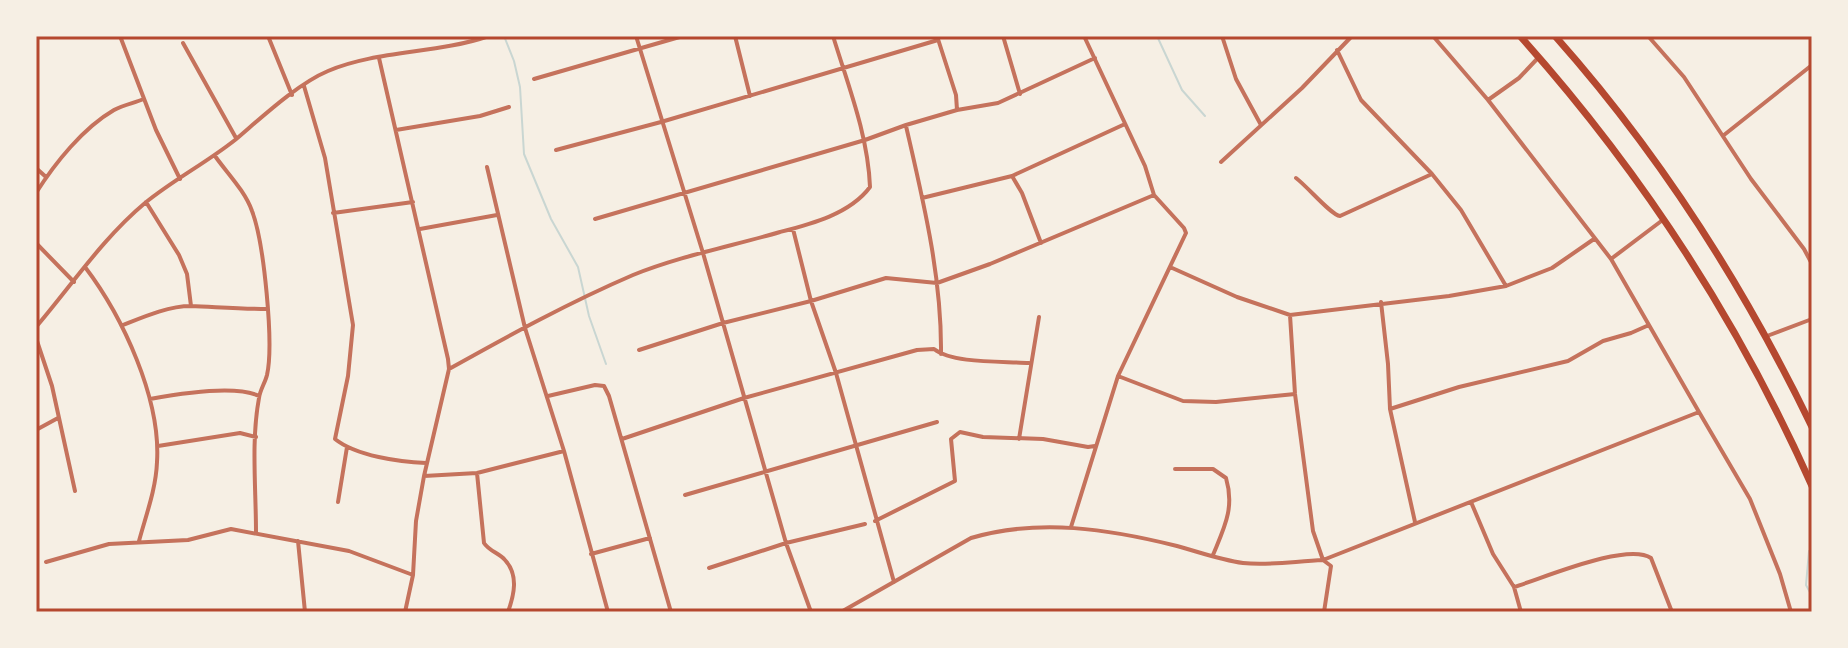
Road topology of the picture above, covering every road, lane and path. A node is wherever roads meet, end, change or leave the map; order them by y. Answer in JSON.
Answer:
{"nodes":[{"id":1,"x":120,"y":36,"type":"edge"},
{"id":2,"x":268,"y":36,"type":"edge"},
{"id":3,"x":489,"y":36,"type":"edge"},
{"id":4,"x":636,"y":36,"type":"edge"},
{"id":5,"x":683,"y":36,"type":"edge"},
{"id":6,"x":735,"y":36,"type":"edge"},
{"id":7,"x":833,"y":36,"type":"edge"},
{"id":8,"x":1003,"y":36,"type":"edge"},
{"id":9,"x":1084,"y":36,"type":"edge"},
{"id":10,"x":1222,"y":36,"type":"edge"},
{"id":11,"x":1352,"y":36,"type":"edge"},
{"id":12,"x":1433,"y":36,"type":"edge"},
{"id":13,"x":1520,"y":36,"type":"edge"},
{"id":14,"x":1648,"y":36,"type":"edge"},
{"id":15,"x":1558,"y":37,"type":"edge"},
{"id":16,"x":938,"y":38,"type":"edge"},
{"id":17,"x":183,"y":43,"type":"dead end"},
{"id":18,"x":640,"y":49,"type":"junction"},
{"id":19,"x":1337,"y":50,"type":"junction"},
{"id":20,"x":1539,"y":57,"type":"junction"},
{"id":21,"x":379,"y":58,"type":"junction"},
{"id":22,"x":1095,"y":58,"type":"junction"},
{"id":23,"x":1812,"y":65,"type":"edge"},
{"id":24,"x":843,"y":67,"type":"junction"},
{"id":25,"x":534,"y":79,"type":"dead end"},
{"id":26,"x":304,"y":86,"type":"junction"},
{"id":27,"x":1020,"y":94,"type":"junction"},
{"id":28,"x":292,"y":95,"type":"junction"},
{"id":29,"x":750,"y":96,"type":"junction"},
{"id":30,"x":144,"y":99,"type":"junction"},
{"id":31,"x":1488,"y":100,"type":"junction"},
{"id":32,"x":509,"y":107,"type":"dead end"},
{"id":33,"x":957,"y":110,"type":"junction"},
{"id":34,"x":661,"y":122,"type":"junction"},
{"id":35,"x":1125,"y":124,"type":"junction"},
{"id":36,"x":906,"y":125,"type":"junction"},
{"id":37,"x":1261,"y":125,"type":"junction"},
{"id":38,"x":396,"y":130,"type":"junction"},
{"id":39,"x":1724,"y":135,"type":"junction"},
{"id":40,"x":236,"y":138,"type":"junction"},
{"id":41,"x":865,"y":140,"type":"junction"},
{"id":42,"x":556,"y":150,"type":"dead end"},
{"id":43,"x":215,"y":156,"type":"junction"},
{"id":44,"x":1221,"y":162,"type":"dead end"},
{"id":45,"x":487,"y":167,"type":"dead end"},
{"id":46,"x":36,"y":168,"type":"edge"},
{"id":47,"x":1432,"y":174,"type":"junction"},
{"id":48,"x":1012,"y":176,"type":"junction"},
{"id":49,"x":46,"y":177,"type":"junction"},
{"id":50,"x":1296,"y":178,"type":"dead end"},
{"id":51,"x":180,"y":179,"type":"junction"},
{"id":52,"x":36,"y":193,"type":"edge"},
{"id":53,"x":684,"y":193,"type":"junction"},
{"id":54,"x":1154,"y":195,"type":"junction"},
{"id":55,"x":922,"y":198,"type":"junction"},
{"id":56,"x":146,"y":202,"type":"junction"},
{"id":57,"x":413,"y":202,"type":"junction"},
{"id":58,"x":333,"y":213,"type":"junction"},
{"id":59,"x":497,"y":215,"type":"junction"},
{"id":60,"x":595,"y":219,"type":"dead end"},
{"id":61,"x":1664,"y":219,"type":"junction"},
{"id":62,"x":793,"y":229,"type":"junction"},
{"id":63,"x":420,"y":230,"type":"junction"},
{"id":64,"x":1594,"y":239,"type":"junction"},
{"id":65,"x":36,"y":243,"type":"edge"},
{"id":66,"x":1041,"y":243,"type":"junction"},
{"id":67,"x":703,"y":253,"type":"junction"},
{"id":68,"x":1611,"y":259,"type":"junction"},
{"id":69,"x":1812,"y":264,"type":"edge"},
{"id":70,"x":85,"y":267,"type":"junction"},
{"id":71,"x":1170,"y":267,"type":"junction"},
{"id":72,"x":74,"y":282,"type":"junction"},
{"id":73,"x":937,"y":283,"type":"junction"},
{"id":74,"x":1506,"y":286,"type":"junction"},
{"id":75,"x":811,"y":301,"type":"junction"},
{"id":76,"x":1381,"y":302,"type":"junction"},
{"id":77,"x":191,"y":306,"type":"junction"},
{"id":78,"x":267,"y":309,"type":"junction"},
{"id":79,"x":1290,"y":315,"type":"junction"},
{"id":80,"x":1039,"y":317,"type":"dead end"},
{"id":81,"x":1812,"y":319,"type":"edge"},
{"id":82,"x":723,"y":323,"type":"junction"},
{"id":83,"x":1649,"y":324,"type":"junction"},
{"id":84,"x":123,"y":325,"type":"junction"},
{"id":85,"x":36,"y":327,"type":"edge"},
{"id":86,"x":525,"y":328,"type":"junction"},
{"id":87,"x":1767,"y":336,"type":"junction"},
{"id":88,"x":36,"y":338,"type":"edge"},
{"id":89,"x":639,"y":350,"type":"dead end"},
{"id":90,"x":941,"y":356,"type":"junction"},
{"id":91,"x":1029,"y":363,"type":"junction"},
{"id":92,"x":449,"y":369,"type":"junction"},
{"id":93,"x":836,"y":373,"type":"junction"},
{"id":94,"x":1118,"y":376,"type":"junction"},
{"id":95,"x":1295,"y":394,"type":"junction"},
{"id":96,"x":259,"y":396,"type":"junction"},
{"id":97,"x":547,"y":396,"type":"junction"},
{"id":98,"x":744,"y":398,"type":"junction"},
{"id":99,"x":149,"y":399,"type":"junction"},
{"id":100,"x":1390,"y":409,"type":"junction"},
{"id":101,"x":1699,"y":412,"type":"junction"},
{"id":102,"x":59,"y":417,"type":"junction"},
{"id":103,"x":937,"y":422,"type":"dead end"},
{"id":104,"x":1812,"y":427,"type":"edge"},
{"id":105,"x":36,"y":430,"type":"edge"},
{"id":106,"x":256,"y":437,"type":"junction"},
{"id":107,"x":622,"y":439,"type":"junction"},
{"id":108,"x":1019,"y":439,"type":"junction"},
{"id":109,"x":856,"y":445,"type":"junction"},
{"id":110,"x":158,"y":446,"type":"junction"},
{"id":111,"x":1095,"y":446,"type":"junction"},
{"id":112,"x":347,"y":447,"type":"junction"},
{"id":113,"x":564,"y":451,"type":"junction"},
{"id":114,"x":426,"y":463,"type":"junction"},
{"id":115,"x":1175,"y":469,"type":"dead end"},
{"id":116,"x":765,"y":472,"type":"junction"},
{"id":117,"x":477,"y":473,"type":"junction"},
{"id":118,"x":424,"y":476,"type":"junction"},
{"id":119,"x":1812,"y":486,"type":"edge"},
{"id":120,"x":75,"y":491,"type":"dead end"},
{"id":121,"x":685,"y":495,"type":"dead end"},
{"id":122,"x":1471,"y":501,"type":"junction"},
{"id":123,"x":338,"y":502,"type":"dead end"},
{"id":124,"x":875,"y":521,"type":"junction"},
{"id":125,"x":1415,"y":522,"type":"junction"},
{"id":126,"x":865,"y":524,"type":"dead end"},
{"id":127,"x":1071,"y":527,"type":"junction"},
{"id":128,"x":256,"y":532,"type":"junction"},
{"id":129,"x":650,"y":538,"type":"junction"},
{"id":130,"x":139,"y":541,"type":"junction"},
{"id":131,"x":298,"y":541,"type":"junction"},
{"id":132,"x":786,"y":543,"type":"junction"},
{"id":133,"x":591,"y":554,"type":"junction"},
{"id":134,"x":1213,"y":555,"type":"junction"},
{"id":135,"x":1323,"y":560,"type":"junction"},
{"id":136,"x":46,"y":562,"type":"dead end"},
{"id":137,"x":709,"y":568,"type":"dead end"},
{"id":138,"x":413,"y":575,"type":"junction"},
{"id":139,"x":894,"y":582,"type":"junction"},
{"id":140,"x":1514,"y":587,"type":"junction"},
{"id":141,"x":305,"y":612,"type":"edge"},
{"id":142,"x":405,"y":612,"type":"edge"},
{"id":143,"x":508,"y":612,"type":"edge"},
{"id":144,"x":608,"y":612,"type":"edge"},
{"id":145,"x":671,"y":612,"type":"edge"},
{"id":146,"x":811,"y":612,"type":"edge"},
{"id":147,"x":841,"y":612,"type":"edge"},
{"id":148,"x":1026,"y":612,"type":"edge"},
{"id":149,"x":1046,"y":612,"type":"edge"},
{"id":150,"x":1324,"y":612,"type":"edge"},
{"id":151,"x":1521,"y":612,"type":"edge"},
{"id":152,"x":1672,"y":612,"type":"edge"},
{"id":153,"x":1791,"y":612,"type":"edge"}],
"edges":[{"from":1,"to":30,"type":"street"},
{"from":2,"to":28,"type":"street"},
{"from":3,"to":21,"type":"street"},
{"from":4,"to":18,"type":"street"},
{"from":5,"to":18,"type":"street"},
{"from":6,"to":29,"type":"street"},
{"from":7,"to":24,"type":"street"},
{"from":8,"to":27,"type":"street"},
{"from":9,"to":22,"type":"street"},
{"from":10,"to":37,"type":"street"},
{"from":11,"to":19,"type":"street"},
{"from":12,"to":31,"type":"street"},
{"from":13,"to":20,"type":"highway"},
{"from":14,"to":39,"type":"street"},
{"from":15,"to":87,"type":"highway"},
{"from":16,"to":24,"type":"street"},
{"from":16,"to":33,"type":"street"},
{"from":17,"to":40,"type":"street"},
{"from":18,"to":25,"type":"street"},
{"from":18,"to":34,"type":"street"},
{"from":19,"to":37,"type":"street"},
{"from":19,"to":47,"type":"street"},
{"from":20,"to":31,"type":"street"},
{"from":20,"to":61,"type":"highway"},
{"from":21,"to":26,"type":"street"},
{"from":21,"to":38,"type":"street"},
{"from":22,"to":27,"type":"street"},
{"from":22,"to":35,"type":"street"},
{"from":23,"to":39,"type":"street"},
{"from":24,"to":29,"type":"street"},
{"from":24,"to":41,"type":"street"},
{"from":26,"to":28,"type":"street"},
{"from":26,"to":58,"type":"street"},
{"from":27,"to":33,"type":"street"},
{"from":28,"to":40,"type":"street"},
{"from":29,"to":34,"type":"street"},
{"from":30,"to":49,"type":"street"},
{"from":30,"to":51,"type":"street"},
{"from":31,"to":64,"type":"street"},
{"from":32,"to":38,"type":"street"},
{"from":33,"to":36,"type":"street"},
{"from":34,"to":42,"type":"street"},
{"from":34,"to":53,"type":"street"},
{"from":35,"to":48,"type":"street"},
{"from":35,"to":54,"type":"street"},
{"from":36,"to":41,"type":"street"},
{"from":36,"to":55,"type":"street"},
{"from":37,"to":44,"type":"street"},
{"from":38,"to":57,"type":"street"},
{"from":39,"to":69,"type":"street"},
{"from":40,"to":43,"type":"street"},
{"from":41,"to":53,"type":"street"},
{"from":41,"to":62,"type":"street"},
{"from":43,"to":51,"type":"street"},
{"from":43,"to":78,"type":"street"},
{"from":45,"to":59,"type":"street"},
{"from":46,"to":49,"type":"street"},
{"from":47,"to":50,"type":"street"},
{"from":47,"to":74,"type":"street"},
{"from":48,"to":55,"type":"street"},
{"from":48,"to":66,"type":"street"},
{"from":49,"to":52,"type":"street"},
{"from":51,"to":56,"type":"street"},
{"from":53,"to":60,"type":"street"},
{"from":53,"to":67,"type":"street"},
{"from":54,"to":66,"type":"street"},
{"from":54,"to":71,"type":"street"},
{"from":55,"to":73,"type":"street"},
{"from":56,"to":70,"type":"street"},
{"from":56,"to":77,"type":"street"},
{"from":57,"to":58,"type":"street"},
{"from":57,"to":63,"type":"street"},
{"from":58,"to":112,"type":"street"},
{"from":59,"to":63,"type":"street"},
{"from":59,"to":86,"type":"street"},
{"from":61,"to":68,"type":"street"},
{"from":61,"to":119,"type":"highway"},
{"from":62,"to":67,"type":"street"},
{"from":62,"to":75,"type":"street"},
{"from":63,"to":92,"type":"street"},
{"from":64,"to":68,"type":"street"},
{"from":64,"to":74,"type":"street"},
{"from":65,"to":72,"type":"street"},
{"from":66,"to":73,"type":"street"},
{"from":67,"to":82,"type":"street"},
{"from":67,"to":86,"type":"street"},
{"from":68,"to":83,"type":"street"},
{"from":70,"to":72,"type":"street"},
{"from":70,"to":84,"type":"street"},
{"from":71,"to":79,"type":"street"},
{"from":71,"to":94,"type":"street"},
{"from":72,"to":85,"type":"street"},
{"from":73,"to":75,"type":"street"},
{"from":73,"to":90,"type":"street"},
{"from":74,"to":76,"type":"street"},
{"from":75,"to":82,"type":"street"},
{"from":75,"to":93,"type":"street"},
{"from":76,"to":79,"type":"street"},
{"from":76,"to":100,"type":"street"},
{"from":77,"to":78,"type":"street"},
{"from":77,"to":84,"type":"street"},
{"from":78,"to":96,"type":"street"},
{"from":79,"to":95,"type":"street"},
{"from":80,"to":91,"type":"street"},
{"from":81,"to":87,"type":"street"},
{"from":82,"to":89,"type":"street"},
{"from":82,"to":98,"type":"street"},
{"from":83,"to":100,"type":"street"},
{"from":83,"to":101,"type":"street"},
{"from":84,"to":99,"type":"street"},
{"from":86,"to":92,"type":"street"},
{"from":86,"to":97,"type":"street"},
{"from":87,"to":104,"type":"highway"},
{"from":88,"to":102,"type":"street"},
{"from":90,"to":91,"type":"street"},
{"from":90,"to":93,"type":"street"},
{"from":91,"to":108,"type":"street"},
{"from":92,"to":114,"type":"street"},
{"from":93,"to":98,"type":"street"},
{"from":93,"to":109,"type":"street"},
{"from":94,"to":95,"type":"street"},
{"from":94,"to":111,"type":"street"},
{"from":95,"to":135,"type":"street"},
{"from":96,"to":99,"type":"street"},
{"from":96,"to":106,"type":"street"},
{"from":97,"to":107,"type":"street"},
{"from":97,"to":113,"type":"street"},
{"from":98,"to":107,"type":"street"},
{"from":98,"to":116,"type":"street"},
{"from":99,"to":110,"type":"street"},
{"from":100,"to":125,"type":"street"},
{"from":101,"to":122,"type":"street"},
{"from":101,"to":153,"type":"street"},
{"from":102,"to":105,"type":"street"},
{"from":102,"to":120,"type":"street"},
{"from":103,"to":109,"type":"street"},
{"from":106,"to":110,"type":"street"},
{"from":106,"to":128,"type":"street"},
{"from":107,"to":129,"type":"street"},
{"from":108,"to":111,"type":"street"},
{"from":108,"to":124,"type":"street"},
{"from":109,"to":116,"type":"street"},
{"from":109,"to":124,"type":"street"},
{"from":110,"to":130,"type":"street"},
{"from":111,"to":127,"type":"street"},
{"from":112,"to":114,"type":"street"},
{"from":112,"to":123,"type":"street"},
{"from":113,"to":117,"type":"street"},
{"from":113,"to":133,"type":"street"},
{"from":114,"to":118,"type":"street"},
{"from":115,"to":134,"type":"street"},
{"from":116,"to":121,"type":"street"},
{"from":116,"to":132,"type":"street"},
{"from":117,"to":118,"type":"street"},
{"from":117,"to":143,"type":"street"},
{"from":118,"to":138,"type":"street"},
{"from":122,"to":125,"type":"street"},
{"from":122,"to":140,"type":"street"},
{"from":124,"to":139,"type":"street"},
{"from":125,"to":135,"type":"street"},
{"from":126,"to":132,"type":"street"},
{"from":127,"to":134,"type":"street"},
{"from":127,"to":139,"type":"street"},
{"from":128,"to":130,"type":"street"},
{"from":128,"to":131,"type":"street"},
{"from":129,"to":133,"type":"street"},
{"from":129,"to":145,"type":"street"},
{"from":130,"to":136,"type":"street"},
{"from":131,"to":138,"type":"street"},
{"from":131,"to":141,"type":"street"},
{"from":132,"to":137,"type":"street"},
{"from":132,"to":146,"type":"street"},
{"from":133,"to":144,"type":"street"},
{"from":134,"to":135,"type":"street"},
{"from":135,"to":150,"type":"street"},
{"from":138,"to":142,"type":"street"},
{"from":139,"to":147,"type":"street"},
{"from":140,"to":151,"type":"street"},
{"from":140,"to":152,"type":"street"},
{"from":148,"to":149,"type":"street"}]}
